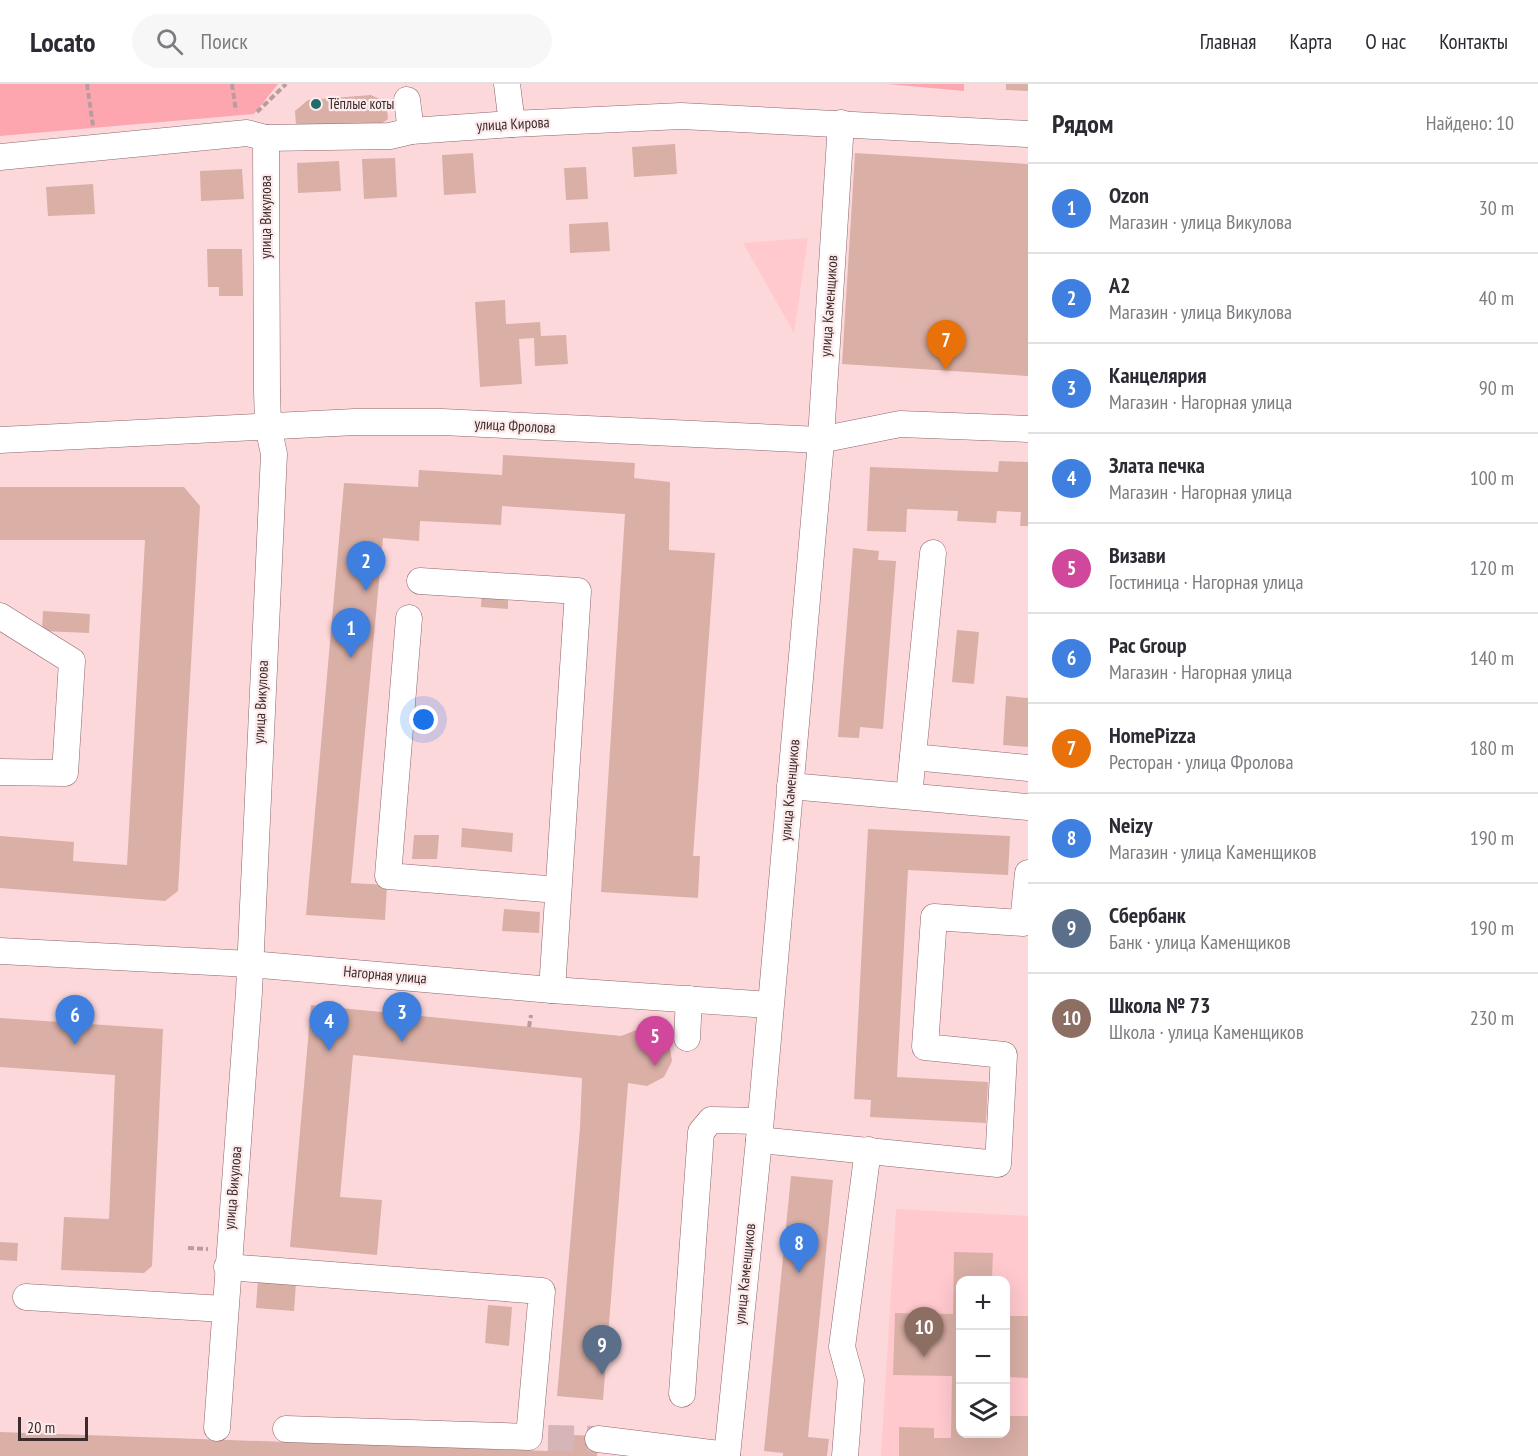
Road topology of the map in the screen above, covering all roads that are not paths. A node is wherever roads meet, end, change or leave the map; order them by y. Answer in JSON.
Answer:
{"nodes":[{"id":1,"x":507,"y":84,"type":"edge"},
{"id":2,"x":407,"y":100,"type":"dead end"},
{"id":3,"x":841,"y":123,"type":"junction"},
{"id":4,"x":512,"y":124,"type":"junction"},
{"id":5,"x":411,"y":131,"type":"junction"},
{"id":6,"x":1028,"y":134,"type":"edge"},
{"id":7,"x":266,"y":138,"type":"junction"},
{"id":8,"x":0,"y":157,"type":"edge"},
{"id":9,"x":268,"y":426,"type":"junction"},
{"id":10,"x":1028,"y":429,"type":"edge"},
{"id":11,"x":0,"y":440,"type":"edge"},
{"id":12,"x":820,"y":440,"type":"junction"},
{"id":13,"x":933,"y":553,"type":"dead end"},
{"id":14,"x":420,"y":581,"type":"dead end"},
{"id":15,"x":0,"y":616,"type":"edge"},
{"id":16,"x":409,"y":618,"type":"dead end"},
{"id":17,"x":913,"y":757,"type":"junction"},
{"id":18,"x":1028,"y":768,"type":"edge"},
{"id":19,"x":0,"y":772,"type":"edge"},
{"id":20,"x":790,"y":786,"type":"junction"},
{"id":21,"x":909,"y":796,"type":"junction"},
{"id":22,"x":1028,"y":807,"type":"edge"},
{"id":23,"x":1028,"y":873,"type":"edge"},
{"id":24,"x":558,"y":890,"type":"junction"},
{"id":25,"x":0,"y":951,"type":"edge"},
{"id":26,"x":250,"y":964,"type":"junction"},
{"id":27,"x":552,"y":990,"type":"junction"},
{"id":28,"x":689,"y":999,"type":"junction"},
{"id":29,"x":770,"y":1005,"type":"junction"},
{"id":30,"x":687,"y":1038,"type":"dead end"},
{"id":31,"x":759,"y":1130,"type":"junction"},
{"id":32,"x":868,"y":1150,"type":"junction"},
{"id":33,"x":227,"y":1267,"type":"junction"},
{"id":34,"x":26,"y":1297,"type":"dead end"},
{"id":35,"x":224,"y":1309,"type":"junction"},
{"id":36,"x":682,"y":1394,"type":"dead end"},
{"id":37,"x":216,"y":1428,"type":"dead end"},
{"id":38,"x":286,"y":1429,"type":"dead end"},
{"id":39,"x":598,"y":1440,"type":"tunnel mouth"},
{"id":40,"x":727,"y":1455,"type":"edge"},
{"id":41,"x":845,"y":1456,"type":"edge"}],
"edges":[{"from":1,"to":4,"type":"street"},
{"from":2,"to":5,"type":"street"},
{"from":3,"to":4,"type":"street","name":"улица Кирова"},
{"from":3,"to":6,"type":"street","name":"улица Кирова"},
{"from":3,"to":12,"type":"street","name":"улица Каменщиков"},
{"from":4,"to":5,"type":"street","name":"улица Кирова"},
{"from":5,"to":7,"type":"street","name":"улица Кирова"},
{"from":7,"to":8,"type":"street","name":"улица Кирова"},
{"from":7,"to":9,"type":"street","name":"улица Викулова"},
{"from":9,"to":11,"type":"street","name":"улица Фролова"},
{"from":9,"to":12,"type":"street","name":"улица Фролова"},
{"from":9,"to":26,"type":"street","name":"улица Викулова"},
{"from":10,"to":12,"type":"street","name":"улица Фролова"},
{"from":12,"to":20,"type":"street","name":"улица Каменщиков"},
{"from":13,"to":17,"type":"street"},
{"from":14,"to":24,"type":"street"},
{"from":15,"to":19,"type":"street"},
{"from":16,"to":24,"type":"street"},
{"from":17,"to":18,"type":"street"},
{"from":17,"to":21,"type":"street"},
{"from":20,"to":21,"type":"street"},
{"from":20,"to":29,"type":"street","name":"улица Каменщиков"},
{"from":21,"to":22,"type":"street"},
{"from":23,"to":32,"type":"street"},
{"from":24,"to":27,"type":"street"},
{"from":25,"to":26,"type":"street","name":"Нагорная улица"},
{"from":26,"to":27,"type":"street","name":"Нагорная улица"},
{"from":26,"to":33,"type":"street","name":"улица Викулова"},
{"from":27,"to":28,"type":"street","name":"Нагорная улица"},
{"from":28,"to":29,"type":"street","name":"Нагорная улица"},
{"from":28,"to":30,"type":"street"},
{"from":29,"to":31,"type":"street","name":"улица Каменщиков"},
{"from":31,"to":32,"type":"street"},
{"from":31,"to":36,"type":"street"},
{"from":31,"to":40,"type":"street","name":"улица Каменщиков"},
{"from":32,"to":41,"type":"street"},
{"from":33,"to":35,"type":"street","name":"улица Викулова"},
{"from":33,"to":38,"type":"street"},
{"from":34,"to":35,"type":"street"},
{"from":35,"to":37,"type":"street","name":"улица Викулова"},
{"from":39,"to":40,"type":"street"}]}
